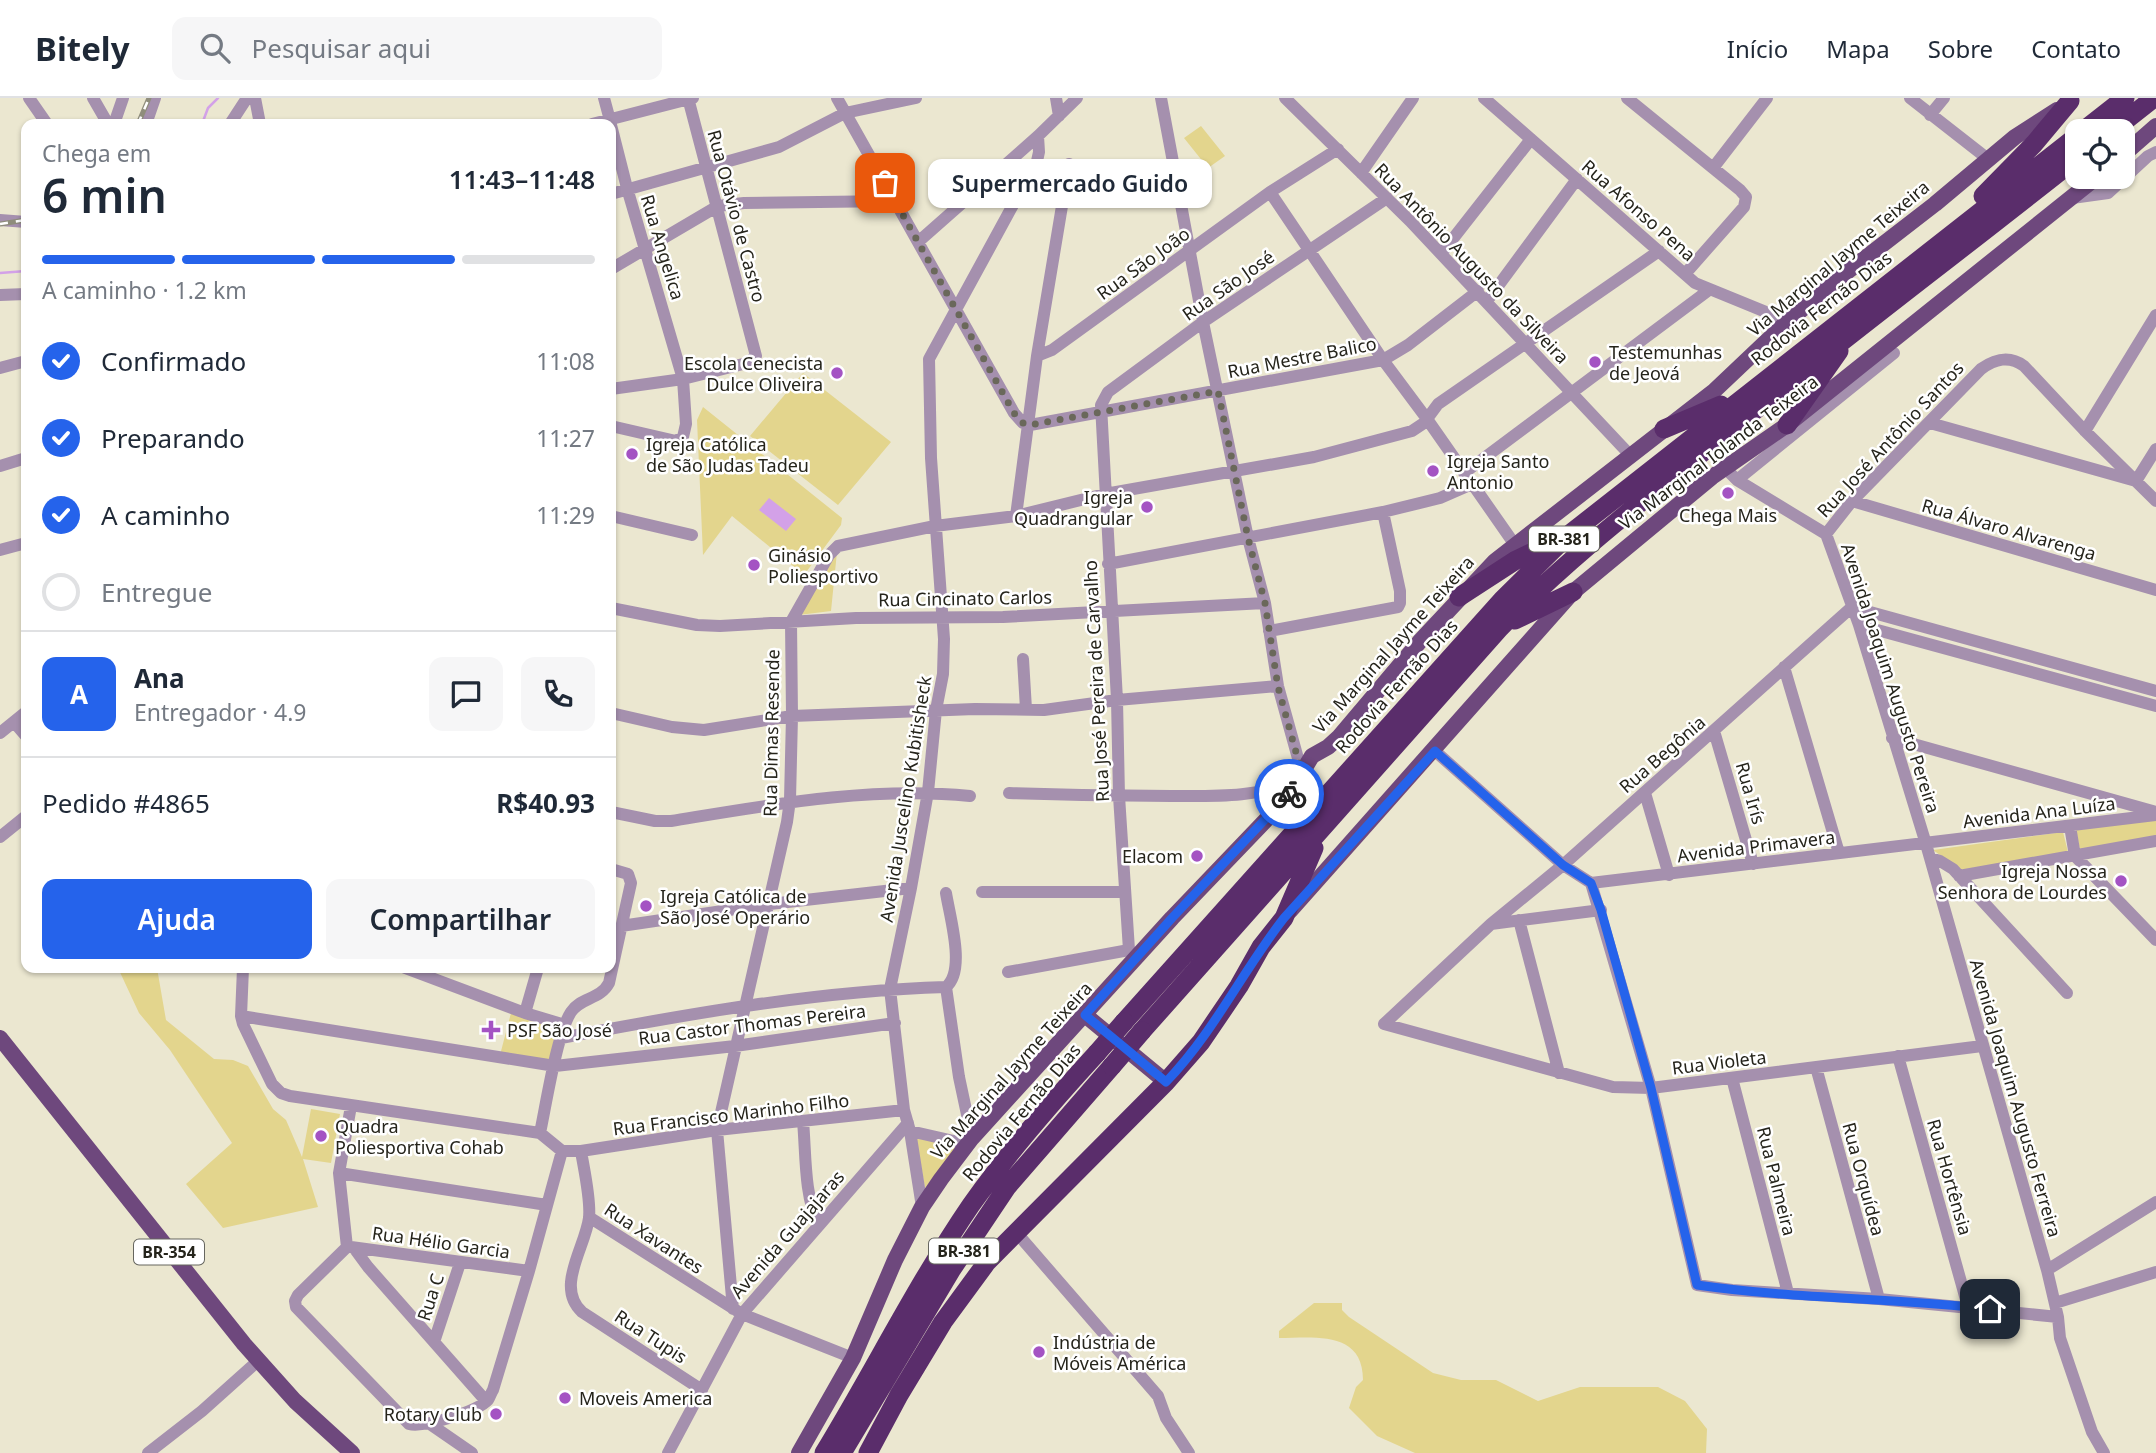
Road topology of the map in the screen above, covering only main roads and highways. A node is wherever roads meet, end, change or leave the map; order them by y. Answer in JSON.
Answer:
{"nodes":[{"id":1,"x":2125,"y":98,"type":"edge"},
{"id":2,"x":2154,"y":98,"type":"edge"},
{"id":3,"x":2072,"y":100,"type":"edge"},
{"id":4,"x":2098,"y":119,"type":"edge"},
{"id":5,"x":2127,"y":119,"type":"edge"},
{"id":6,"x":2156,"y":126,"type":"edge"},
{"id":7,"x":2065,"y":144,"type":"edge"},
{"id":8,"x":2135,"y":144,"type":"edge"},
{"id":9,"x":2065,"y":167,"type":"edge"},
{"id":10,"x":2083,"y":189,"type":"edge"},
{"id":11,"x":1956,"y":230,"type":"junction"},
{"id":12,"x":1850,"y":335,"type":"junction"},
{"id":13,"x":1744,"y":395,"type":"junction"},
{"id":14,"x":1787,"y":425,"type":"junction"},
{"id":15,"x":1664,"y":429,"type":"junction"},
{"id":16,"x":1566,"y":537,"type":"junction"},
{"id":17,"x":1573,"y":592,"type":"junction"},
{"id":18,"x":1459,"y":597,"type":"junction"},
{"id":19,"x":1499,"y":629,"type":"junction"},
{"id":20,"x":1336,"y":815,"type":"junction"},
{"id":21,"x":1284,"y":918,"type":"junction"},
{"id":22,"x":1085,"y":1015,"type":"junction"},
{"id":23,"x":0,"y":1038,"type":"edge"},
{"id":24,"x":1166,"y":1082,"type":"junction"},
{"id":25,"x":899,"y":1395,"type":"junction"},
{"id":26,"x":352,"y":1453,"type":"edge"},
{"id":27,"x":799,"y":1453,"type":"edge"},
{"id":28,"x":824,"y":1453,"type":"edge"},
{"id":29,"x":842,"y":1453,"type":"edge"},
{"id":30,"x":856,"y":1453,"type":"edge"},
{"id":31,"x":868,"y":1453,"type":"edge"}],
"edges":[{"from":1,"to":4,"type":"highway"},
{"from":2,"to":5,"type":"highway"},
{"from":3,"to":11,"type":"highway"},
{"from":3,"to":15,"type":"main road","name":"Via Marginal Jayme Teixeira"},
{"from":6,"to":8,"type":"main road"},
{"from":7,"to":11,"type":"highway","name":"Rodovia Fernão Dias","number":"BR-381"},
{"from":9,"to":12,"type":"highway","name":"Rodovia Fernão Dias","number":"BR-381"},
{"from":10,"to":14,"type":"main road","name":"Via Marginal Iolanda Teixeira"},
{"from":11,"to":13,"type":"highway","name":"Rodovia Fernão Dias","number":"BR-381"},
{"from":12,"to":14,"type":"highway"},
{"from":12,"to":19,"type":"highway","name":"Rodovia Fernão Dias","number":"BR-381"},
{"from":13,"to":15,"type":"highway"},
{"from":13,"to":16,"type":"highway","name":"Rodovia Fernão Dias","number":"BR-381"},
{"from":14,"to":17,"type":"main road","name":"Via Marginal Iolanda Teixeira"},
{"from":15,"to":18,"type":"main road","name":"Via Marginal Jayme Teixeira"},
{"from":16,"to":18,"type":"highway"},
{"from":16,"to":28,"type":"highway","name":"Rodovia Fernão Dias","number":"BR-381","bridge":true},
{"from":17,"to":19,"type":"highway"},
{"from":17,"to":21,"type":"main road","name":"Via Marginal Iolanda Teixeira"},
{"from":18,"to":22,"type":"main road","name":"Via Marginal Jayme Teixeira"},
{"from":19,"to":20,"type":"highway","name":"Rodovia Fernão Dias","number":"BR-381"},
{"from":20,"to":21,"type":"highway"},
{"from":20,"to":29,"type":"highway","name":"Rodovia Fernão Dias","number":"BR-381","bridge":true},
{"from":21,"to":24,"type":"highway"},
{"from":22,"to":24,"type":"main road"},
{"from":22,"to":27,"type":"main road","name":"Via Marginal Jayme Teixeira"},
{"from":23,"to":26,"type":"main road","number":"BR-354"},
{"from":24,"to":25,"type":"highway"},
{"from":25,"to":30,"type":"highway"},
{"from":25,"to":31,"type":"highway"}]}
